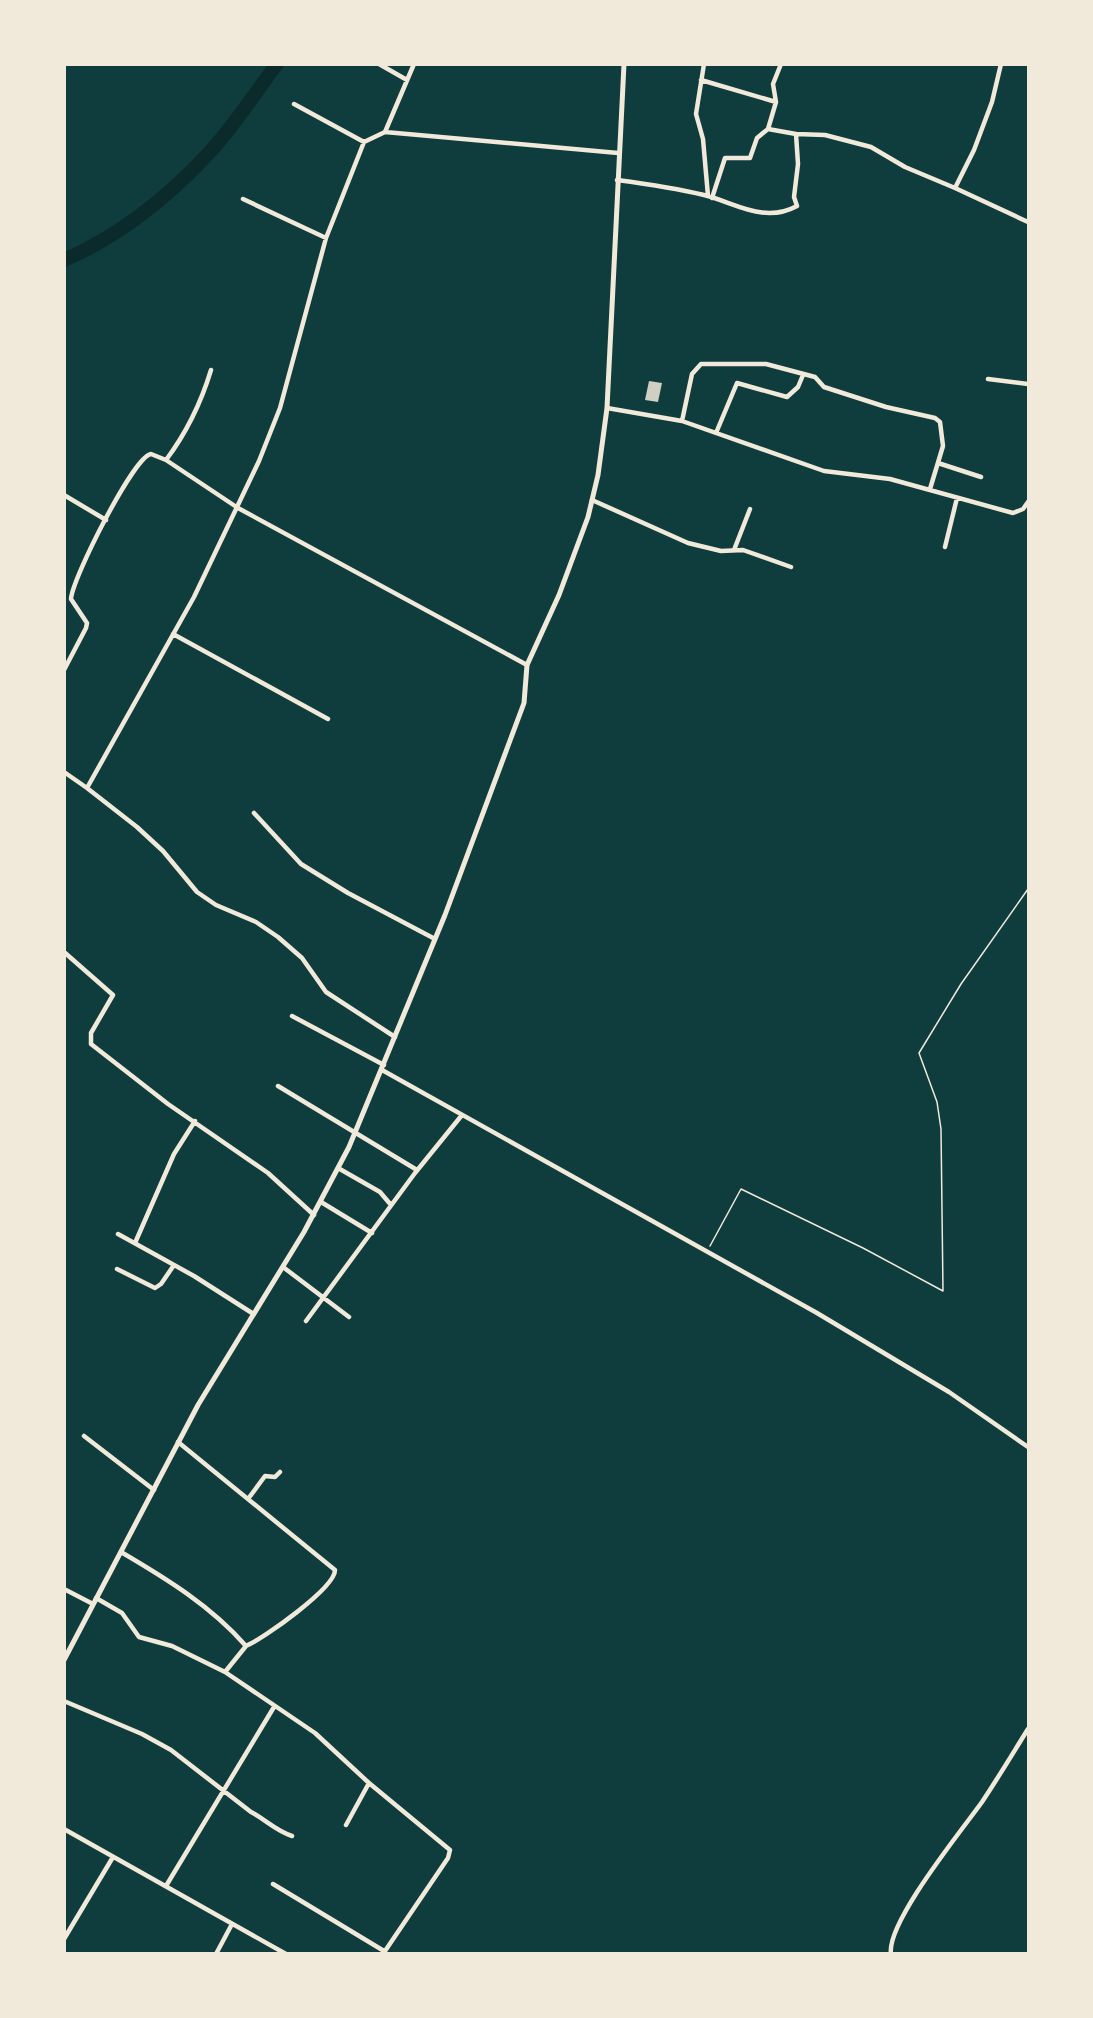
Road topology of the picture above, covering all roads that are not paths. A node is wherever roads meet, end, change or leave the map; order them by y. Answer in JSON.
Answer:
{"nodes":[{"id":1,"x":379,"y":64,"type":"edge"},
{"id":2,"x":414,"y":64,"type":"edge"},
{"id":3,"x":624,"y":64,"type":"edge"},
{"id":4,"x":704,"y":64,"type":"edge"},
{"id":5,"x":781,"y":64,"type":"edge"},
{"id":6,"x":1001,"y":64,"type":"edge"},
{"id":7,"x":407,"y":80,"type":"junction"},
{"id":8,"x":701,"y":80,"type":"junction"},
{"id":9,"x":776,"y":102,"type":"junction"},
{"id":10,"x":294,"y":104,"type":"dead end"},
{"id":11,"x":768,"y":129,"type":"junction"},
{"id":12,"x":385,"y":132,"type":"junction"},
{"id":13,"x":796,"y":134,"type":"junction"},
{"id":14,"x":364,"y":142,"type":"junction"},
{"id":15,"x":618,"y":153,"type":"junction"},
{"id":16,"x":617,"y":180,"type":"junction"},
{"id":17,"x":955,"y":188,"type":"junction"},
{"id":18,"x":710,"y":197,"type":"junction"},
{"id":19,"x":243,"y":200,"type":"dead end"},
{"id":20,"x":1029,"y":222,"type":"edge"},
{"id":21,"x":326,"y":238,"type":"junction"},
{"id":22,"x":211,"y":370,"type":"dead end"},
{"id":23,"x":803,"y":375,"type":"junction"},
{"id":24,"x":988,"y":379,"type":"dead end"},
{"id":25,"x":1029,"y":384,"type":"edge"},
{"id":26,"x":607,"y":408,"type":"junction"},
{"id":27,"x":682,"y":421,"type":"junction"},
{"id":28,"x":716,"y":433,"type":"junction"},
{"id":29,"x":166,"y":460,"type":"junction"},
{"id":30,"x":939,"y":463,"type":"junction"},
{"id":31,"x":981,"y":477,"type":"dead end"},
{"id":32,"x":930,"y":489,"type":"junction"},
{"id":33,"x":64,"y":495,"type":"edge"},
{"id":34,"x":957,"y":498,"type":"junction"},
{"id":35,"x":592,"y":500,"type":"junction"},
{"id":36,"x":1029,"y":502,"type":"edge"},
{"id":37,"x":238,"y":508,"type":"junction"},
{"id":38,"x":750,"y":509,"type":"dead end"},
{"id":39,"x":106,"y":520,"type":"junction"},
{"id":40,"x":945,"y":547,"type":"dead end"},
{"id":41,"x":734,"y":550,"type":"junction"},
{"id":42,"x":791,"y":567,"type":"dead end"},
{"id":43,"x":173,"y":634,"type":"junction"},
{"id":44,"x":527,"y":665,"type":"junction"},
{"id":45,"x":64,"y":670,"type":"edge"},
{"id":46,"x":328,"y":719,"type":"dead end"},
{"id":47,"x":64,"y":772,"type":"edge"},
{"id":48,"x":87,"y":788,"type":"junction"},
{"id":49,"x":255,"y":813,"type":"dead end"},
{"id":50,"x":435,"y":939,"type":"junction"},
{"id":51,"x":64,"y":952,"type":"edge"},
{"id":52,"x":292,"y":1016,"type":"dead end"},
{"id":53,"x":396,"y":1038,"type":"junction"},
{"id":54,"x":383,"y":1068,"type":"junction"},
{"id":55,"x":278,"y":1086,"type":"dead end"},
{"id":56,"x":462,"y":1115,"type":"junction"},
{"id":57,"x":195,"y":1122,"type":"junction"},
{"id":58,"x":354,"y":1135,"type":"junction"},
{"id":59,"x":338,"y":1168,"type":"junction"},
{"id":60,"x":417,"y":1170,"type":"junction"},
{"id":61,"x":321,"y":1202,"type":"junction"},
{"id":62,"x":392,"y":1205,"type":"junction"},
{"id":63,"x":314,"y":1215,"type":"junction"},
{"id":64,"x":372,"y":1233,"type":"junction"},
{"id":65,"x":118,"y":1234,"type":"dead end"},
{"id":66,"x":135,"y":1243,"type":"junction"},
{"id":67,"x":174,"y":1265,"type":"junction"},
{"id":68,"x":283,"y":1267,"type":"junction"},
{"id":69,"x":117,"y":1269,"type":"dead end"},
{"id":70,"x":324,"y":1296,"type":"junction"},
{"id":71,"x":252,"y":1313,"type":"junction"},
{"id":72,"x":349,"y":1317,"type":"dead end"},
{"id":73,"x":306,"y":1321,"type":"dead end"},
{"id":74,"x":84,"y":1436,"type":"dead end"},
{"id":75,"x":178,"y":1442,"type":"junction"},
{"id":76,"x":1029,"y":1447,"type":"edge"},
{"id":77,"x":279,"y":1472,"type":"dead end"},
{"id":78,"x":154,"y":1490,"type":"junction"},
{"id":79,"x":248,"y":1499,"type":"junction"},
{"id":80,"x":121,"y":1552,"type":"junction"},
{"id":81,"x":64,"y":1589,"type":"edge"},
{"id":82,"x":95,"y":1601,"type":"junction"},
{"id":83,"x":246,"y":1646,"type":"junction"},
{"id":84,"x":64,"y":1660,"type":"edge"},
{"id":85,"x":225,"y":1672,"type":"junction"},
{"id":86,"x":64,"y":1701,"type":"edge"},
{"id":87,"x":274,"y":1707,"type":"junction"},
{"id":88,"x":1029,"y":1729,"type":"edge"},
{"id":89,"x":369,"y":1783,"type":"junction"},
{"id":90,"x":223,"y":1790,"type":"junction"},
{"id":91,"x":346,"y":1825,"type":"dead end"},
{"id":92,"x":64,"y":1829,"type":"edge"},
{"id":93,"x":292,"y":1836,"type":"dead end"},
{"id":94,"x":113,"y":1857,"type":"junction"},
{"id":95,"x":273,"y":1884,"type":"dead end"},
{"id":96,"x":166,"y":1886,"type":"junction"},
{"id":97,"x":232,"y":1924,"type":"junction"},
{"id":98,"x":64,"y":1939,"type":"edge"},
{"id":99,"x":383,"y":1952,"type":"edge"},
{"id":100,"x":216,"y":1953,"type":"edge"},
{"id":101,"x":286,"y":1953,"type":"edge"},
{"id":102,"x":891,"y":1953,"type":"edge"}],
"edges":[{"from":1,"to":7,"type":"street"},
{"from":2,"to":7,"type":"street"},
{"from":3,"to":15,"type":"street"},
{"from":4,"to":8,"type":"street"},
{"from":5,"to":9,"type":"street"},
{"from":6,"to":17,"type":"street"},
{"from":7,"to":12,"type":"street"},
{"from":8,"to":9,"type":"street"},
{"from":8,"to":18,"type":"street"},
{"from":9,"to":11,"type":"street"},
{"from":10,"to":14,"type":"street"},
{"from":11,"to":13,"type":"street"},
{"from":11,"to":18,"type":"street"},
{"from":12,"to":14,"type":"street"},
{"from":12,"to":15,"type":"street"},
{"from":13,"to":17,"type":"street"},
{"from":13,"to":18,"type":"street"},
{"from":14,"to":21,"type":"street"},
{"from":15,"to":16,"type":"street"},
{"from":16,"to":18,"type":"street"},
{"from":16,"to":26,"type":"street"},
{"from":17,"to":20,"type":"street"},
{"from":19,"to":21,"type":"street"},
{"from":21,"to":37,"type":"street"},
{"from":22,"to":29,"type":"street"},
{"from":23,"to":27,"type":"street"},
{"from":23,"to":28,"type":"street"},
{"from":23,"to":30,"type":"street"},
{"from":24,"to":25,"type":"street"},
{"from":26,"to":27,"type":"street"},
{"from":26,"to":35,"type":"street"},
{"from":27,"to":28,"type":"street"},
{"from":28,"to":32,"type":"street"},
{"from":29,"to":37,"type":"street"},
{"from":29,"to":39,"type":"street"},
{"from":30,"to":31,"type":"street"},
{"from":30,"to":32,"type":"street"},
{"from":32,"to":34,"type":"street"},
{"from":33,"to":39,"type":"street"},
{"from":34,"to":36,"type":"street"},
{"from":34,"to":40,"type":"street"},
{"from":35,"to":41,"type":"street"},
{"from":35,"to":44,"type":"street"},
{"from":37,"to":43,"type":"street"},
{"from":37,"to":44,"type":"street"},
{"from":38,"to":41,"type":"street"},
{"from":39,"to":45,"type":"street"},
{"from":41,"to":42,"type":"street"},
{"from":43,"to":46,"type":"street"},
{"from":43,"to":48,"type":"street"},
{"from":44,"to":50,"type":"street"},
{"from":47,"to":48,"type":"street"},
{"from":48,"to":53,"type":"street"},
{"from":49,"to":50,"type":"street"},
{"from":50,"to":53,"type":"street"},
{"from":51,"to":57,"type":"street"},
{"from":52,"to":54,"type":"street"},
{"from":53,"to":54,"type":"street"},
{"from":54,"to":56,"type":"street"},
{"from":54,"to":58,"type":"street"},
{"from":55,"to":58,"type":"street"},
{"from":56,"to":60,"type":"street"},
{"from":56,"to":76,"type":"street"},
{"from":57,"to":63,"type":"street"},
{"from":57,"to":66,"type":"street"},
{"from":58,"to":59,"type":"street"},
{"from":58,"to":60,"type":"street"},
{"from":59,"to":61,"type":"street"},
{"from":59,"to":62,"type":"street"},
{"from":60,"to":62,"type":"street"},
{"from":61,"to":63,"type":"street"},
{"from":61,"to":64,"type":"street"},
{"from":62,"to":64,"type":"street"},
{"from":63,"to":68,"type":"street"},
{"from":64,"to":70,"type":"street"},
{"from":65,"to":66,"type":"street"},
{"from":66,"to":67,"type":"street"},
{"from":67,"to":69,"type":"street"},
{"from":67,"to":71,"type":"street"},
{"from":68,"to":70,"type":"street"},
{"from":68,"to":71,"type":"street"},
{"from":70,"to":72,"type":"street"},
{"from":70,"to":73,"type":"street"},
{"from":71,"to":75,"type":"street"},
{"from":74,"to":78,"type":"street"},
{"from":75,"to":78,"type":"street"},
{"from":75,"to":79,"type":"street"},
{"from":77,"to":79,"type":"street"},
{"from":78,"to":80,"type":"street"},
{"from":79,"to":83,"type":"street"},
{"from":80,"to":82,"type":"street"},
{"from":80,"to":83,"type":"street"},
{"from":81,"to":82,"type":"street"},
{"from":82,"to":84,"type":"street"},
{"from":82,"to":85,"type":"street"},
{"from":83,"to":85,"type":"street"},
{"from":85,"to":87,"type":"street"},
{"from":86,"to":90,"type":"street"},
{"from":87,"to":89,"type":"street"},
{"from":87,"to":90,"type":"street"},
{"from":88,"to":102,"type":"street"},
{"from":89,"to":91,"type":"street"},
{"from":89,"to":99,"type":"street"},
{"from":90,"to":93,"type":"street"},
{"from":90,"to":96,"type":"street"},
{"from":92,"to":94,"type":"street"},
{"from":94,"to":96,"type":"street"},
{"from":94,"to":98,"type":"street"},
{"from":95,"to":99,"type":"street"},
{"from":96,"to":97,"type":"street"},
{"from":97,"to":100,"type":"street"},
{"from":97,"to":101,"type":"street"}]}
